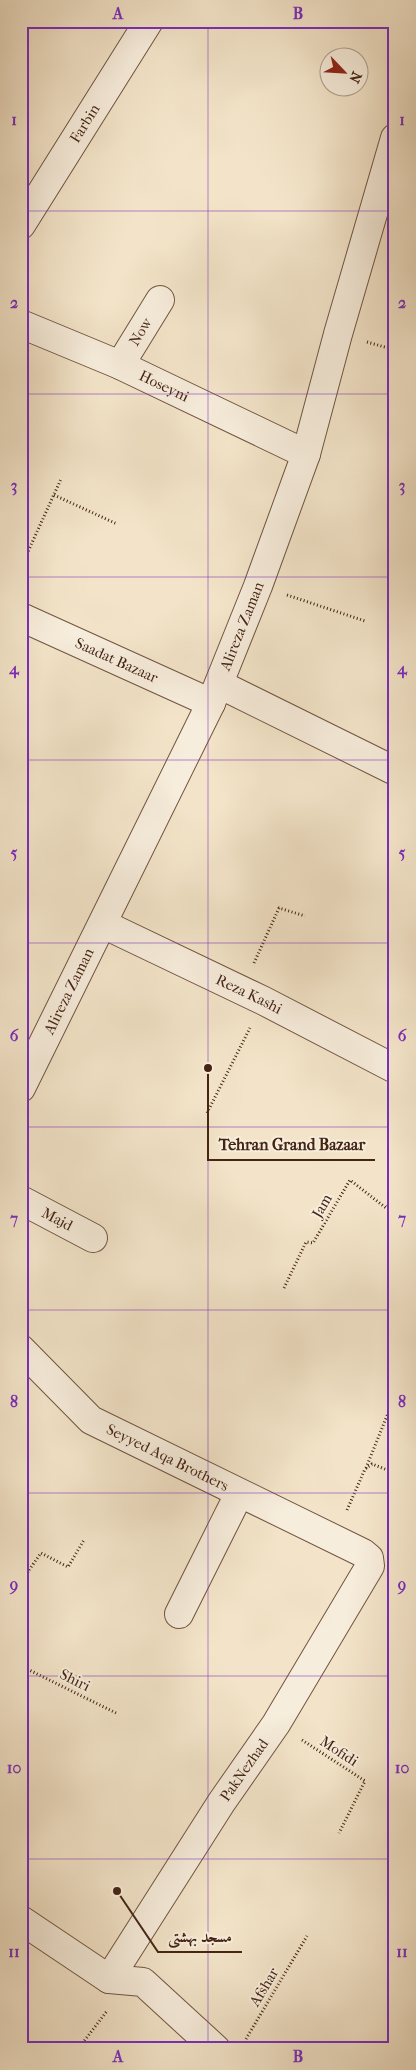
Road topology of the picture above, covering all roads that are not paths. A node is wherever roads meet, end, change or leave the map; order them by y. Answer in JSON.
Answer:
{"nodes":[{"id":1,"x":149,"y":21,"type":"edge"},
{"id":2,"x":395,"y":138,"type":"edge"},
{"id":3,"x":21,"y":225,"type":"edge"},
{"id":4,"x":160,"y":300,"type":"dead end"},
{"id":5,"x":21,"y":324,"type":"edge"},
{"id":6,"x":120,"y":365,"type":"junction"},
{"id":7,"x":306,"y":454,"type":"junction"},
{"id":8,"x":21,"y":618,"type":"edge"},
{"id":9,"x":215,"y":694,"type":"junction"},
{"id":10,"x":395,"y":771,"type":"edge"},
{"id":11,"x":102,"y":924,"type":"junction"},
{"id":12,"x":395,"y":1069,"type":"edge"},
{"id":13,"x":21,"y":1088,"type":"edge"},
{"id":14,"x":21,"y":1200,"type":"edge"},
{"id":15,"x":93,"y":1238,"type":"dead end"},
{"id":16,"x":21,"y":1349,"type":"edge"},
{"id":17,"x":239,"y":1494,"type":"junction"},
{"id":18,"x":369,"y":1558,"type":"joint"},
{"id":19,"x":178,"y":1614,"type":"dead end"},
{"id":20,"x":21,"y":1920,"type":"edge"},
{"id":21,"x":119,"y":1979,"type":"junction"},
{"id":22,"x":216,"y":2049,"type":"edge"}],
"edges":[{"from":1,"to":3,"type":"street","name":"Farbin"},
{"from":2,"to":7,"type":"street","name":"Alireza Zaman"},
{"from":4,"to":6,"type":"street","name":"Now"},
{"from":5,"to":6,"type":"street","name":"Hoseyni"},
{"from":6,"to":7,"type":"street","name":"Hoseyni"},
{"from":7,"to":9,"type":"street","name":"Alireza Zaman"},
{"from":8,"to":9,"type":"street","name":"Saadat Bazaar"},
{"from":9,"to":10,"type":"street","name":"Saadat Bazaar"},
{"from":9,"to":11,"type":"street","name":"Alireza Zaman"},
{"from":11,"to":12,"type":"street","name":"Reza Kashi"},
{"from":11,"to":13,"type":"street","name":"Alireza Zaman"},
{"from":14,"to":15,"type":"street","name":"Majd"},
{"from":16,"to":17,"type":"street","name":"Seyyed Aqa Brothers"},
{"from":17,"to":18,"type":"street","name":"Seyyed Aqa Brothers"},
{"from":17,"to":19,"type":"street"},
{"from":18,"to":21,"type":"street","name":"PakNezhad"},
{"from":20,"to":21,"type":"street"},
{"from":21,"to":22,"type":"street"}]}
